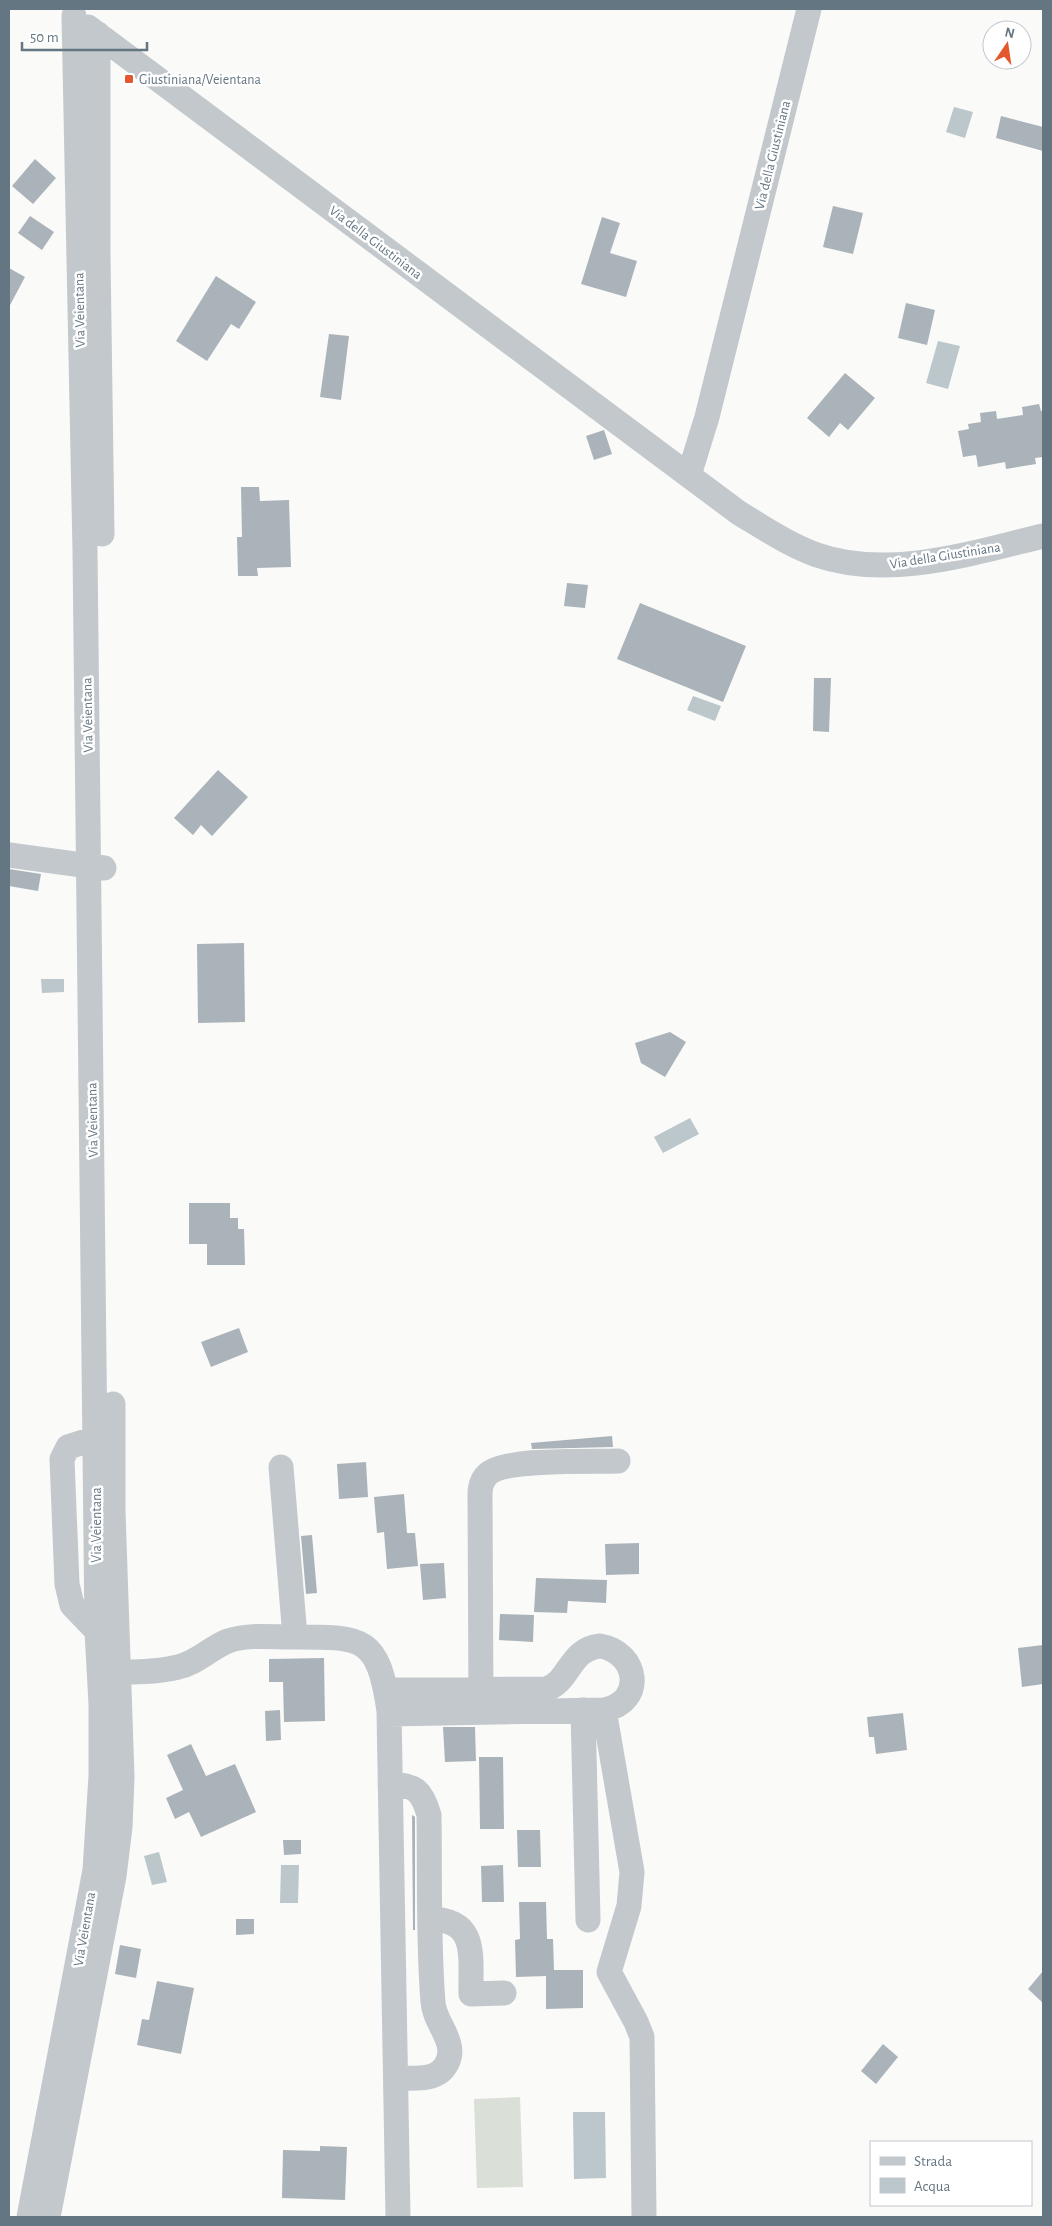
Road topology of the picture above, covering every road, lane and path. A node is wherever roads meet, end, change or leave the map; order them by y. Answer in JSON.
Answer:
{"nodes":[{"id":1,"x":809,"y":9,"type":"edge"},
{"id":2,"x":69,"y":12,"type":"edge"},
{"id":3,"x":98,"y":34,"type":"junction"},
{"id":4,"x":689,"y":475,"type":"junction"},
{"id":5,"x":1043,"y":536,"type":"edge"},
{"id":6,"x":9,"y":855,"type":"edge"},
{"id":7,"x":97,"y":867,"type":"junction"},
{"id":8,"x":96,"y":1438,"type":"junction"},
{"id":9,"x":618,"y":1461,"type":"dead end"},
{"id":10,"x":281,"y":1467,"type":"dead end"},
{"id":11,"x":97,"y":1630,"type":"junction"},
{"id":12,"x":295,"y":1637,"type":"junction"},
{"id":13,"x":108,"y":1672,"type":"junction"},
{"id":14,"x":481,"y":1700,"type":"junction"},
{"id":15,"x":538,"y":1700,"type":"junction"},
{"id":16,"x":388,"y":1702,"type":"junction"},
{"id":17,"x":594,"y":1710,"type":"junction"},
{"id":18,"x":390,"y":1784,"type":"junction"},
{"id":19,"x":431,"y":1919,"type":"junction"},
{"id":20,"x":588,"y":1920,"type":"dead end"},
{"id":21,"x":504,"y":1992,"type":"dead end"},
{"id":22,"x":396,"y":2078,"type":"junction"},
{"id":23,"x":29,"y":2217,"type":"edge"},
{"id":24,"x":48,"y":2217,"type":"edge"},
{"id":25,"x":398,"y":2217,"type":"edge"},
{"id":26,"x":644,"y":2217,"type":"edge"}],
"edges":[{"from":1,"to":4,"type":"street","name":"Via della Giustiniana"},
{"from":2,"to":3,"type":"street","name":"Via della Giustiniana"},
{"from":2,"to":7,"type":"street","name":"Via Veientana"},
{"from":3,"to":4,"type":"street","name":"Via della Giustiniana"},
{"from":3,"to":7,"type":"street","name":"Via Veientana"},
{"from":4,"to":5,"type":"street","name":"Via della Giustiniana"},
{"from":6,"to":7,"type":"street"},
{"from":7,"to":8,"type":"street","name":"Via Veientana"},
{"from":7,"to":13,"type":"street","name":"Via Veientana"},
{"from":8,"to":11,"type":"street","name":"Via Veientana"},
{"from":8,"to":11,"type":"street"},
{"from":9,"to":14,"type":"street"},
{"from":10,"to":12,"type":"street"},
{"from":11,"to":13,"type":"street","name":"Via Veientana"},
{"from":12,"to":13,"type":"street"},
{"from":12,"to":16,"type":"street"},
{"from":13,"to":23,"type":"street","name":"Via Veientana"},
{"from":13,"to":24,"type":"street","name":"Via Veientana"},
{"from":14,"to":15,"type":"street"},
{"from":14,"to":16,"type":"street"},
{"from":15,"to":17,"type":"street"},
{"from":15,"to":17,"type":"street"},
{"from":16,"to":18,"type":"street"},
{"from":17,"to":20,"type":"street"},
{"from":17,"to":26,"type":"street"},
{"from":18,"to":19,"type":"street"},
{"from":18,"to":22,"type":"street"},
{"from":19,"to":21,"type":"street"},
{"from":19,"to":22,"type":"street"},
{"from":22,"to":25,"type":"street"}]}
